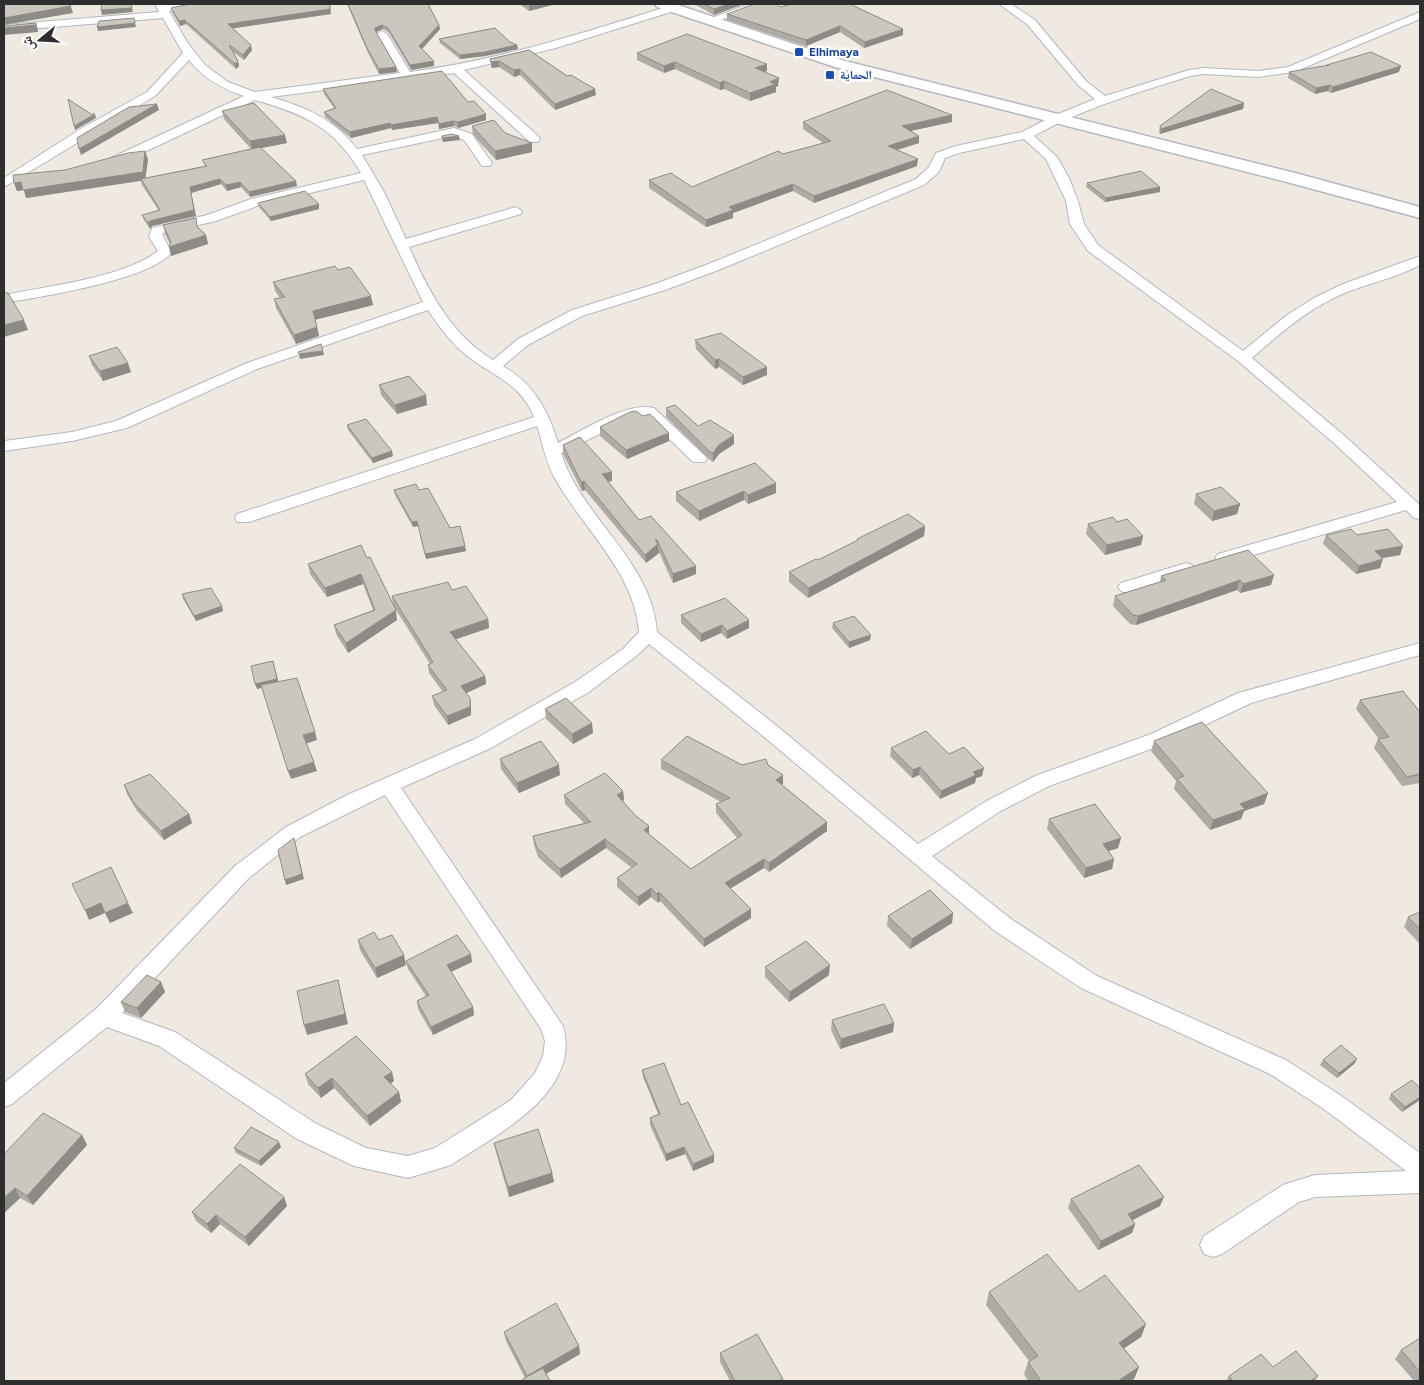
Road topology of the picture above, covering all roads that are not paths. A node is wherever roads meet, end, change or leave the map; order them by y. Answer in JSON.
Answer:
{"nodes":[{"id":1,"x":189,"y":4,"type":"edge"},
{"id":2,"x":758,"y":4,"type":"edge"},
{"id":3,"x":1004,"y":4,"type":"edge"},
{"id":4,"x":667,"y":6,"type":"edge"},
{"id":5,"x":163,"y":9,"type":"edge"},
{"id":6,"x":1420,"y":15,"type":"edge"},
{"id":7,"x":709,"y":20,"type":"junction"},
{"id":8,"x":4,"y":28,"type":"edge"},
{"id":9,"x":382,"y":34,"type":"edge"},
{"id":10,"x":189,"y":53,"type":"junction"},
{"id":11,"x":456,"y":69,"type":"junction"},
{"id":12,"x":407,"y":76,"type":"junction"},
{"id":13,"x":254,"y":96,"type":"junction"},
{"id":14,"x":1103,"y":100,"type":"junction"},
{"id":15,"x":511,"y":119,"type":"junction"},
{"id":16,"x":1055,"y":119,"type":"junction"},
{"id":17,"x":495,"y":123,"type":"edge"},
{"id":18,"x":478,"y":128,"type":"edge"},
{"id":19,"x":458,"y":133,"type":"junction"},
{"id":20,"x":1026,"y":135,"type":"junction"},
{"id":21,"x":534,"y":139,"type":"dead end"},
{"id":22,"x":356,"y":153,"type":"junction"},
{"id":23,"x":486,"y":163,"type":"dead end"},
{"id":24,"x":103,"y":165,"type":"edge"},
{"id":25,"x":368,"y":175,"type":"junction"},
{"id":26,"x":34,"y":178,"type":"edge"},
{"id":27,"x":8,"y":181,"type":"edge"},
{"id":28,"x":516,"y":211,"type":"dead end"},
{"id":29,"x":1420,"y":213,"type":"edge"},
{"id":30,"x":401,"y":246,"type":"junction"},
{"id":31,"x":1420,"y":260,"type":"edge"},
{"id":32,"x":4,"y":300,"type":"edge"},
{"id":33,"x":431,"y":304,"type":"junction"},
{"id":34,"x":1243,"y":358,"type":"junction"},
{"id":35,"x":495,"y":365,"type":"junction"},
{"id":36,"x":544,"y":419,"type":"junction"},
{"id":37,"x":4,"y":446,"type":"edge"},
{"id":38,"x":553,"y":451,"type":"junction"},
{"id":39,"x":699,"y":458,"type":"dead end"},
{"id":40,"x":1414,"y":509,"type":"edge"},
{"id":41,"x":243,"y":518,"type":"dead end"},
{"id":42,"x":1127,"y":587,"type":"dead end"},
{"id":43,"x":648,"y":634,"type":"junction"},
{"id":44,"x":1420,"y":649,"type":"edge"},
{"id":45,"x":389,"y":785,"type":"junction"},
{"id":46,"x":917,"y":855,"type":"junction"},
{"id":47,"x":104,"y":1016,"type":"junction"},
{"id":48,"x":4,"y":1097,"type":"edge"},
{"id":49,"x":1420,"y":1167,"type":"edge"},
{"id":50,"x":1420,"y":1182,"type":"edge"},
{"id":51,"x":1213,"y":1245,"type":"dead end"}],
"edges":[{"from":1,"to":5,"type":"street"},
{"from":2,"to":7,"type":"street"},
{"from":3,"to":14,"type":"street"},
{"from":4,"to":7,"type":"main road"},
{"from":4,"to":11,"type":"street"},
{"from":5,"to":8,"type":"street"},
{"from":5,"to":10,"type":"street"},
{"from":6,"to":14,"type":"street"},
{"from":7,"to":16,"type":"main road"},
{"from":9,"to":12,"type":"street"},
{"from":10,"to":13,"type":"street"},
{"from":10,"to":27,"type":"street"},
{"from":11,"to":12,"type":"street"},
{"from":11,"to":15,"type":"street"},
{"from":12,"to":13,"type":"street"},
{"from":13,"to":22,"type":"street"},
{"from":13,"to":24,"type":"street"},
{"from":14,"to":16,"type":"street"},
{"from":15,"to":17,"type":"street"},
{"from":15,"to":21,"type":"street"},
{"from":16,"to":20,"type":"street"},
{"from":16,"to":29,"type":"main road"},
{"from":18,"to":19,"type":"street"},
{"from":19,"to":22,"type":"street"},
{"from":19,"to":23,"type":"street"},
{"from":20,"to":34,"type":"street"},
{"from":20,"to":35,"type":"street"},
{"from":22,"to":25,"type":"street"},
{"from":25,"to":30,"type":"street"},
{"from":25,"to":32,"type":"street"},
{"from":26,"to":27,"type":"street"},
{"from":28,"to":30,"type":"street"},
{"from":30,"to":33,"type":"street"},
{"from":31,"to":34,"type":"street"},
{"from":33,"to":35,"type":"street"},
{"from":33,"to":37,"type":"street"},
{"from":34,"to":40,"type":"street"},
{"from":35,"to":36,"type":"street"},
{"from":36,"to":38,"type":"street"},
{"from":36,"to":41,"type":"street"},
{"from":38,"to":39,"type":"street"},
{"from":38,"to":43,"type":"street"},
{"from":40,"to":42,"type":"street"},
{"from":43,"to":45,"type":"street"},
{"from":43,"to":46,"type":"street"},
{"from":44,"to":46,"type":"street"},
{"from":45,"to":47,"type":"street"},
{"from":45,"to":47,"type":"street"},
{"from":46,"to":49,"type":"street"},
{"from":47,"to":48,"type":"street"},
{"from":50,"to":51,"type":"street"}]}
